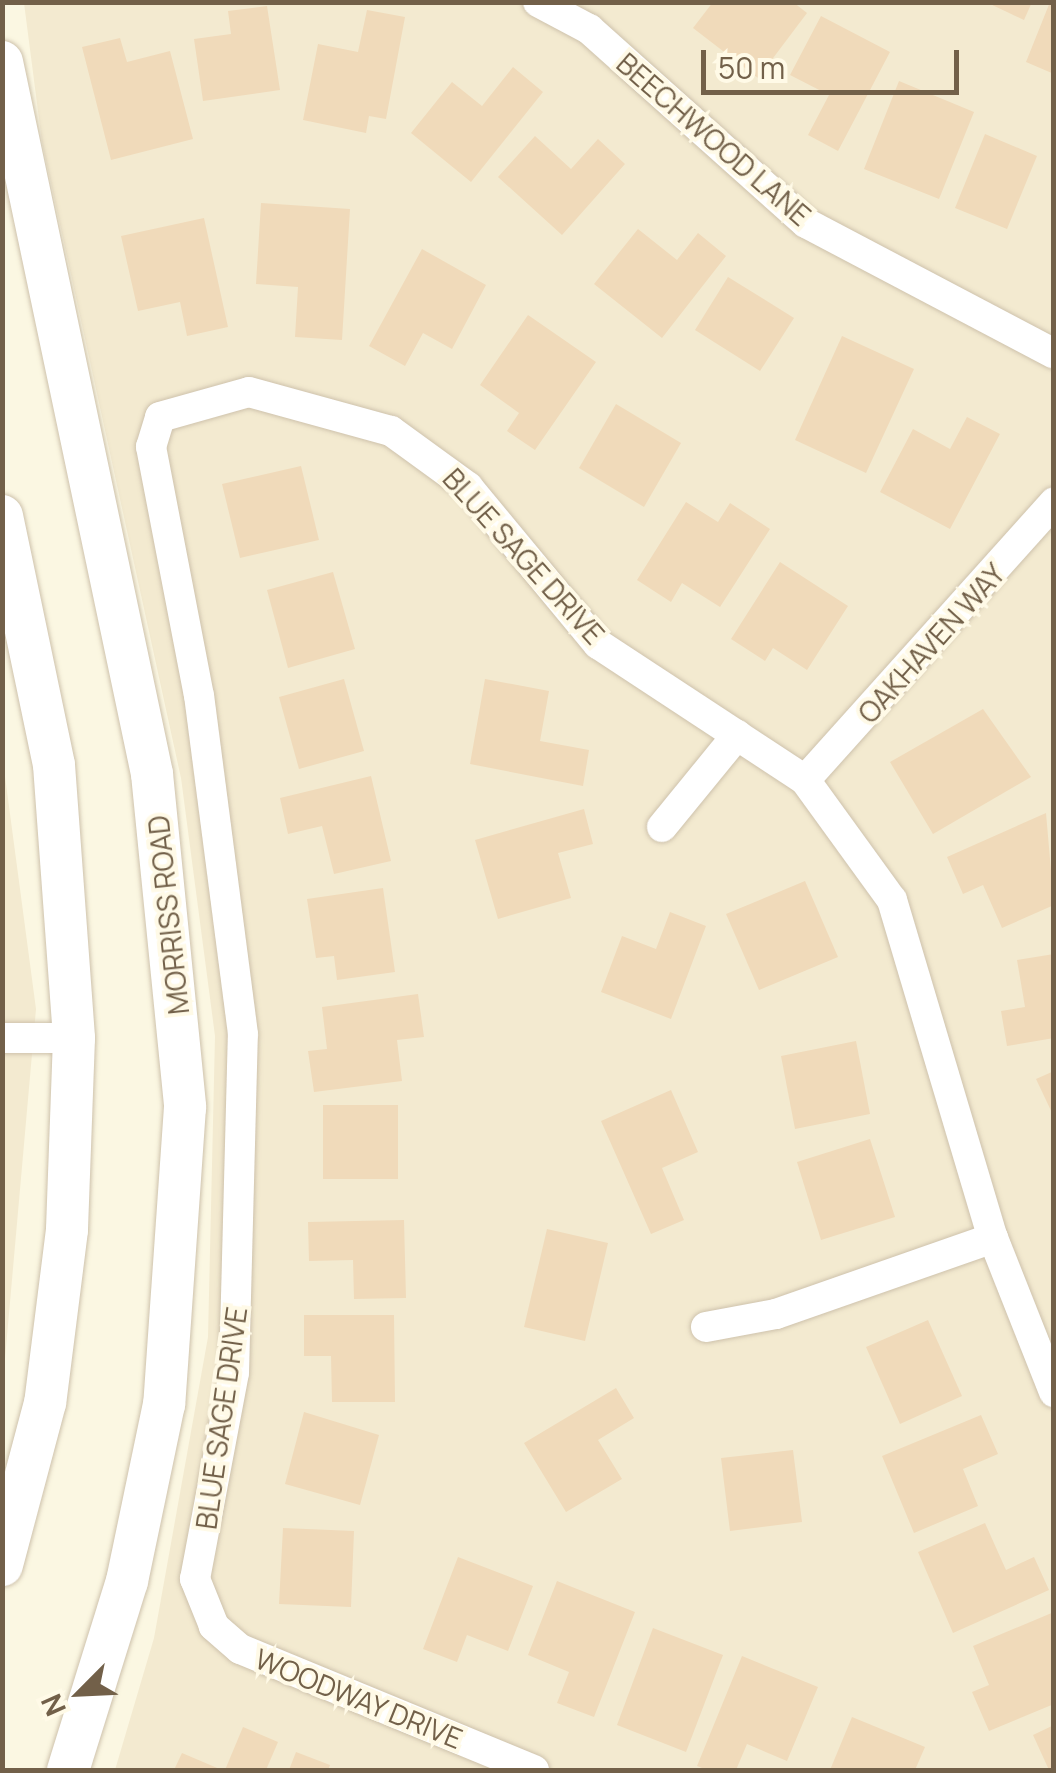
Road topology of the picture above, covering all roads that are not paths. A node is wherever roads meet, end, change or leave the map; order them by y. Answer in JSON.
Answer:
{"nodes":[{"id":1,"x":538,"y":2,"type":"edge"},
{"id":2,"x":2,"y":62,"type":"edge"},
{"id":3,"x":1054,"y":354,"type":"edge"},
{"id":4,"x":1054,"y":502,"type":"edge"},
{"id":5,"x":2,"y":516,"type":"edge"},
{"id":6,"x":737,"y":735,"type":"junction"},
{"id":7,"x":805,"y":780,"type":"junction"},
{"id":8,"x":662,"y":826,"type":"dead end"},
{"id":9,"x":2,"y":1038,"type":"edge"},
{"id":10,"x":74,"y":1038,"type":"junction"},
{"id":11,"x":994,"y":1238,"type":"junction"},
{"id":12,"x":706,"y":1327,"type":"dead end"},
{"id":13,"x":1054,"y":1392,"type":"edge"},
{"id":14,"x":202,"y":1546,"type":"joint"},
{"id":15,"x":2,"y":1565,"type":"edge"},
{"id":16,"x":68,"y":1770,"type":"edge"},
{"id":17,"x":534,"y":1770,"type":"edge"}],
"edges":[{"from":1,"to":3,"type":"street","name":"BEECHWOOD LANE"},
{"from":2,"to":16,"type":"main road","name":"MORRISS ROAD"},
{"from":4,"to":7,"type":"street","name":"OAKHAVEN WAY"},
{"from":5,"to":10,"type":"main road"},
{"from":6,"to":7,"type":"street","name":"BLUE SAGE DRIVE"},
{"from":6,"to":8,"type":"street"},
{"from":6,"to":14,"type":"street","name":"BLUE SAGE DRIVE"},
{"from":7,"to":11,"type":"street","name":"BLUE SAGE DRIVE"},
{"from":9,"to":10,"type":"street"},
{"from":10,"to":15,"type":"main road"},
{"from":11,"to":12,"type":"street"},
{"from":11,"to":13,"type":"street","name":"BLUE SAGE DRIVE"},
{"from":14,"to":17,"type":"street","name":"WOODWAY DRIVE"}]}
